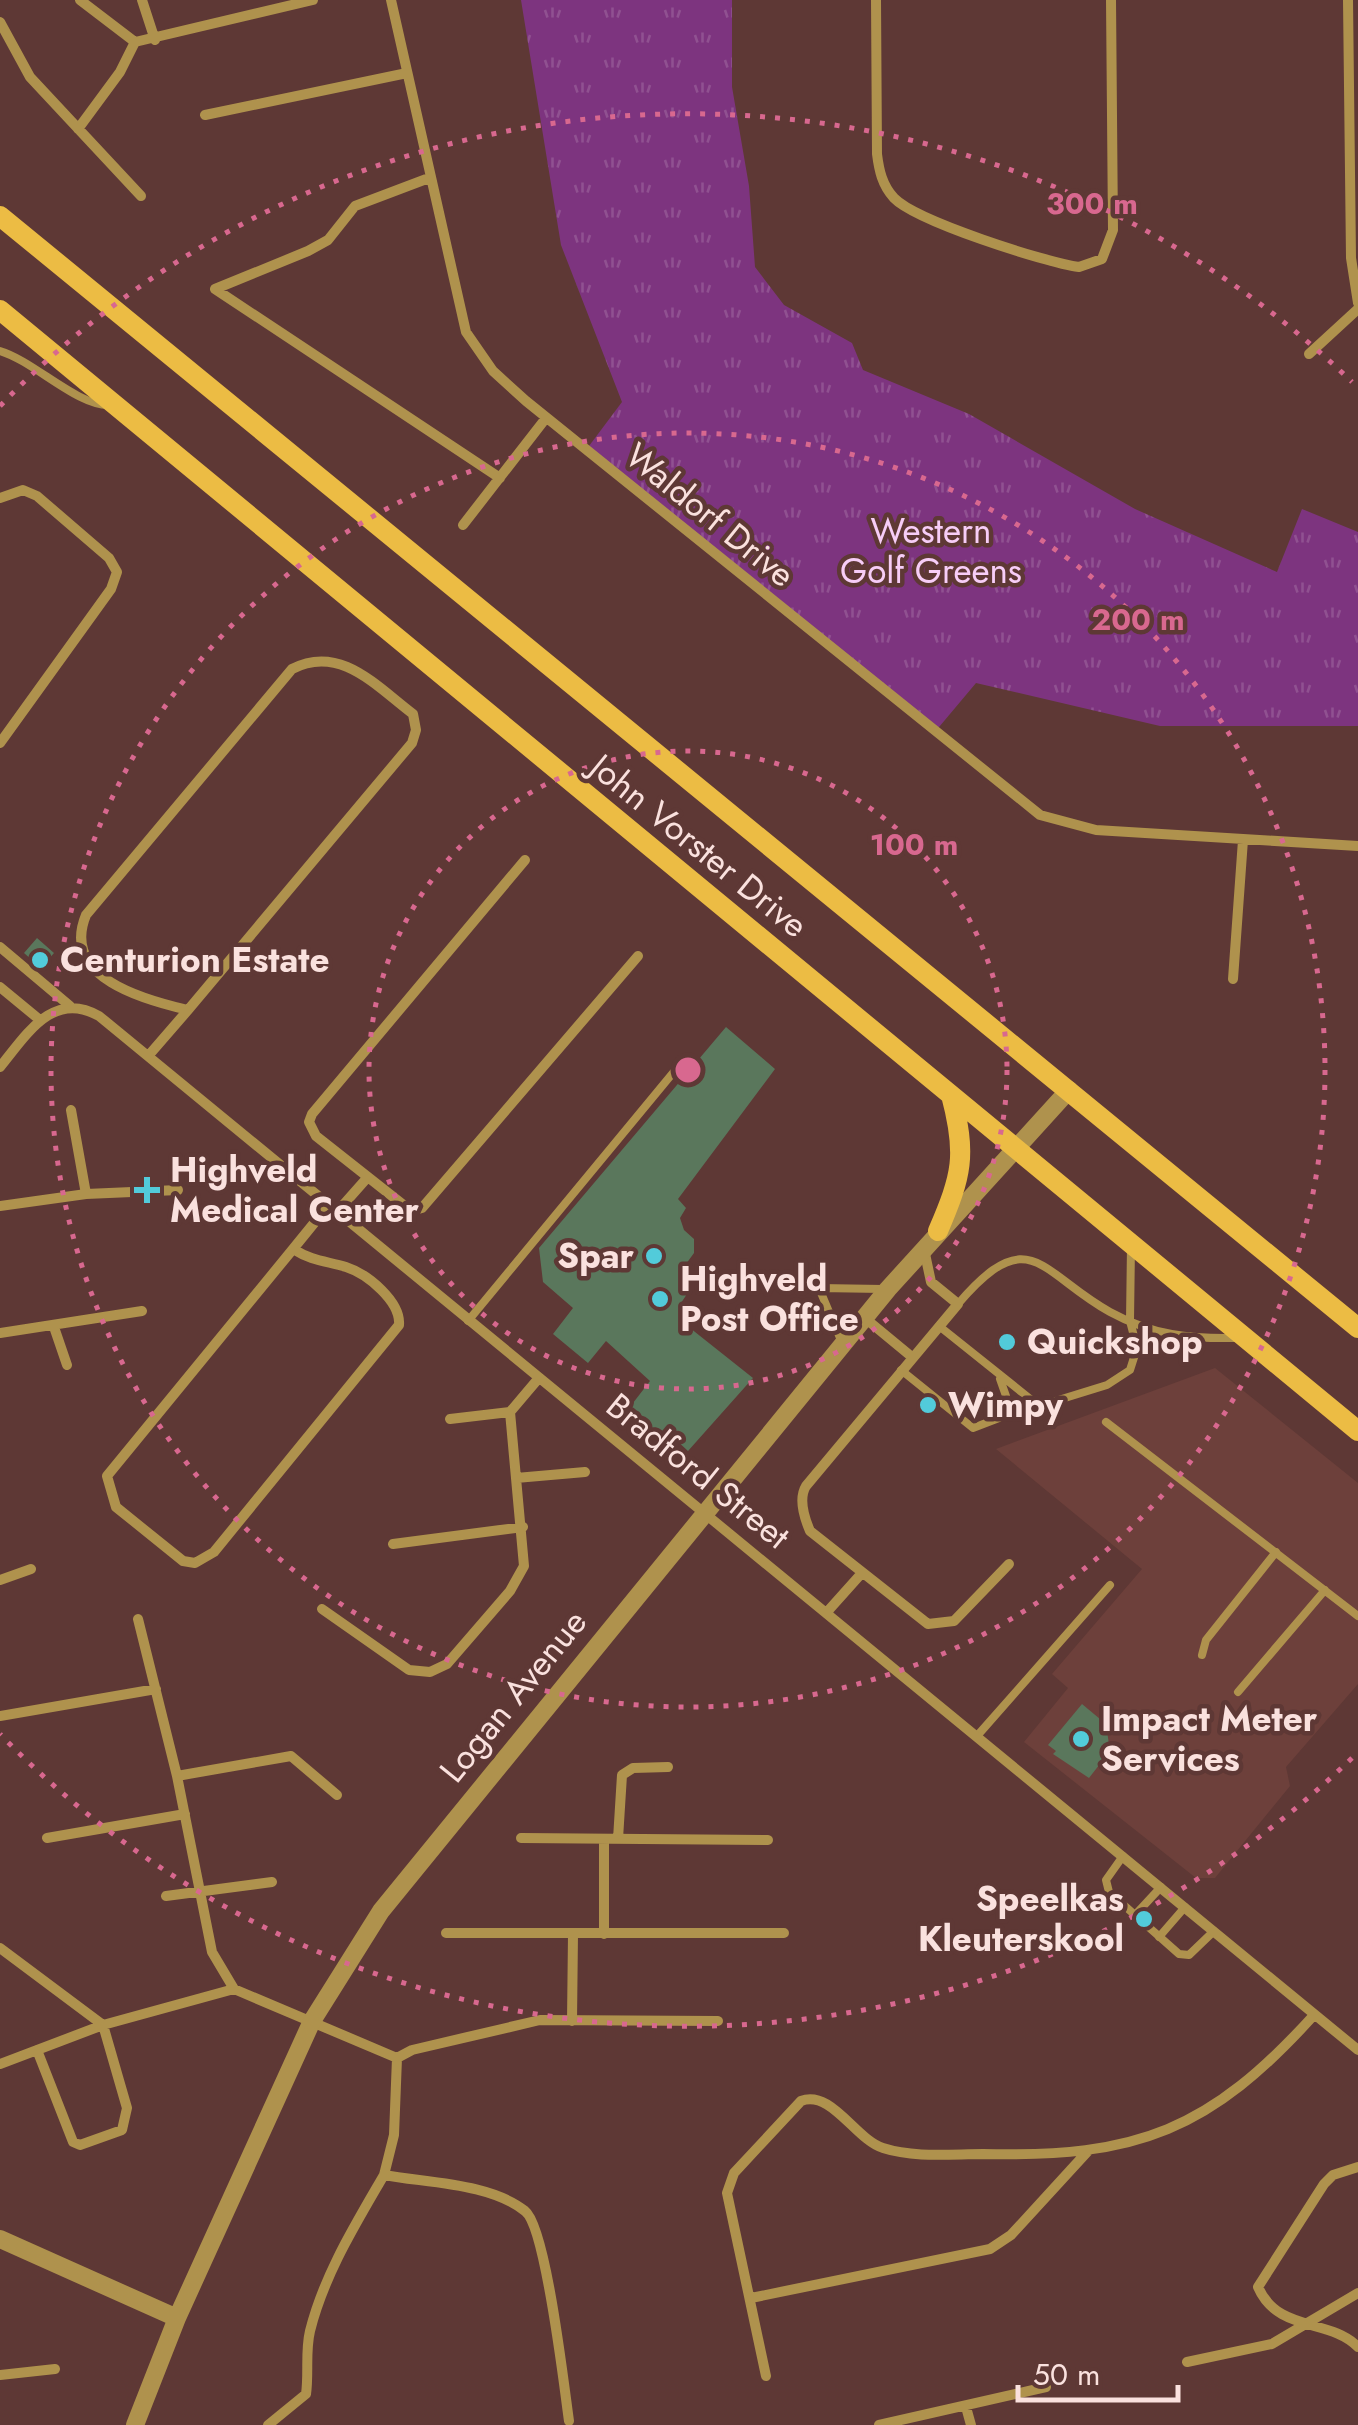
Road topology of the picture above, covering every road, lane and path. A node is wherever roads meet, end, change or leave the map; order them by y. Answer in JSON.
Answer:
{"nodes":[{"id":1,"x":80,"y":0,"type":"edge"},
{"id":2,"x":142,"y":0,"type":"edge"},
{"id":3,"x":313,"y":0,"type":"edge"},
{"id":4,"x":392,"y":0,"type":"edge"},
{"id":5,"x":876,"y":0,"type":"edge"},
{"id":6,"x":1111,"y":0,"type":"edge"},
{"id":7,"x":1348,"y":0,"type":"edge"},
{"id":8,"x":0,"y":22,"type":"edge"},
{"id":9,"x":155,"y":40,"type":"junction"},
{"id":10,"x":135,"y":42,"type":"junction"},
{"id":11,"x":407,"y":72,"type":"junction"},
{"id":12,"x":205,"y":116,"type":"dead end"},
{"id":13,"x":78,"y":129,"type":"junction"},
{"id":14,"x":430,"y":178,"type":"junction"},
{"id":15,"x":142,"y":196,"type":"dead end"},
{"id":16,"x":0,"y":216,"type":"edge"},
{"id":17,"x":1358,"y":306,"type":"edge"},
{"id":18,"x":0,"y":310,"type":"edge"},
{"id":19,"x":0,"y":351,"type":"edge"},
{"id":20,"x":1309,"y":354,"type":"dead end"},
{"id":21,"x":114,"y":404,"type":"junction"},
{"id":22,"x":546,"y":418,"type":"junction"},
{"id":23,"x":500,"y":478,"type":"junction"},
{"id":24,"x":0,"y":498,"type":"edge"},
{"id":25,"x":463,"y":525,"type":"dead end"},
{"id":26,"x":0,"y":743,"type":"edge"},
{"id":27,"x":1243,"y":840,"type":"junction"},
{"id":28,"x":1358,"y":846,"type":"edge"},
{"id":29,"x":525,"y":860,"type":"dead end"},
{"id":30,"x":0,"y":948,"type":"edge"},
{"id":31,"x":638,"y":956,"type":"dead end"},
{"id":32,"x":1233,"y":979,"type":"dead end"},
{"id":33,"x":0,"y":987,"type":"edge"},
{"id":34,"x":70,"y":1006,"type":"junction"},
{"id":35,"x":188,"y":1010,"type":"junction"},
{"id":36,"x":40,"y":1020,"type":"junction"},
{"id":37,"x":148,"y":1056,"type":"junction"},
{"id":38,"x":0,"y":1067,"type":"edge"},
{"id":39,"x":678,"y":1068,"type":"dead end"},
{"id":40,"x":1069,"y":1090,"type":"junction"},
{"id":41,"x":951,"y":1095,"type":"junction"},
{"id":42,"x":71,"y":1110,"type":"dead end"},
{"id":43,"x":1016,"y":1146,"type":"junction"},
{"id":44,"x":367,"y":1178,"type":"junction"},
{"id":45,"x":178,"y":1190,"type":"dead end"},
{"id":46,"x":86,"y":1194,"type":"junction"},
{"id":47,"x":0,"y":1206,"type":"edge"},
{"id":48,"x":332,"y":1210,"type":"junction"},
{"id":49,"x":938,"y":1232,"type":"junction"},
{"id":50,"x":1131,"y":1242,"type":"junction"},
{"id":51,"x":923,"y":1248,"type":"junction"},
{"id":52,"x":292,"y":1249,"type":"junction"},
{"id":53,"x":888,"y":1289,"type":"junction"},
{"id":54,"x":958,"y":1304,"type":"junction"},
{"id":55,"x":142,"y":1310,"type":"dead end"},
{"id":56,"x":866,"y":1319,"type":"junction"},
{"id":57,"x":468,"y":1321,"type":"junction"},
{"id":58,"x":1130,"y":1321,"type":"junction"},
{"id":59,"x":939,"y":1326,"type":"junction"},
{"id":60,"x":54,"y":1327,"type":"junction"},
{"id":61,"x":1358,"y":1328,"type":"edge"},
{"id":62,"x":0,"y":1333,"type":"edge"},
{"id":63,"x":1246,"y":1338,"type":"junction"},
{"id":64,"x":844,"y":1348,"type":"junction"},
{"id":65,"x":912,"y":1356,"type":"junction"},
{"id":66,"x":66,"y":1365,"type":"dead end"},
{"id":67,"x":901,"y":1370,"type":"junction"},
{"id":68,"x":998,"y":1376,"type":"junction"},
{"id":69,"x":538,"y":1378,"type":"junction"},
{"id":70,"x":510,"y":1412,"type":"junction"},
{"id":71,"x":450,"y":1419,"type":"dead end"},
{"id":72,"x":1106,"y":1422,"type":"dead end"},
{"id":73,"x":1358,"y":1431,"type":"edge"},
{"id":74,"x":586,"y":1472,"type":"dead end"},
{"id":75,"x":516,"y":1478,"type":"junction"},
{"id":76,"x":707,"y":1513,"type":"junction"},
{"id":77,"x":523,"y":1527,"type":"junction"},
{"id":78,"x":393,"y":1544,"type":"dead end"},
{"id":79,"x":1276,"y":1552,"type":"junction"},
{"id":80,"x":1009,"y":1564,"type":"dead end"},
{"id":81,"x":31,"y":1568,"type":"dead end"},
{"id":82,"x":861,"y":1574,"type":"junction"},
{"id":83,"x":0,"y":1580,"type":"edge"},
{"id":84,"x":1110,"y":1586,"type":"dead end"},
{"id":85,"x":1325,"y":1590,"type":"junction"},
{"id":86,"x":322,"y":1609,"type":"dead end"},
{"id":87,"x":828,"y":1612,"type":"junction"},
{"id":88,"x":1358,"y":1616,"type":"edge"},
{"id":89,"x":138,"y":1619,"type":"dead end"},
{"id":90,"x":1202,"y":1655,"type":"dead end"},
{"id":91,"x":156,"y":1689,"type":"junction"},
{"id":92,"x":1238,"y":1692,"type":"dead end"},
{"id":93,"x":0,"y":1716,"type":"edge"},
{"id":94,"x":977,"y":1736,"type":"junction"},
{"id":95,"x":668,"y":1767,"type":"dead end"},
{"id":96,"x":177,"y":1776,"type":"junction"},
{"id":97,"x":337,"y":1795,"type":"dead end"},
{"id":98,"x":185,"y":1814,"type":"junction"},
{"id":99,"x":48,"y":1838,"type":"dead end"},
{"id":100,"x":520,"y":1838,"type":"dead end"},
{"id":101,"x":604,"y":1839,"type":"junction"},
{"id":102,"x":618,"y":1839,"type":"junction"},
{"id":103,"x":768,"y":1840,"type":"dead end"},
{"id":104,"x":1123,"y":1856,"type":"junction"},
{"id":105,"x":272,"y":1882,"type":"dead end"},
{"id":106,"x":1161,"y":1887,"type":"junction"},
{"id":107,"x":200,"y":1891,"type":"junction"},
{"id":108,"x":166,"y":1896,"type":"dead end"},
{"id":109,"x":1185,"y":1907,"type":"junction"},
{"id":110,"x":1134,"y":1915,"type":"junction"},
{"id":111,"x":1214,"y":1931,"type":"junction"},
{"id":112,"x":446,"y":1933,"type":"dead end"},
{"id":113,"x":784,"y":1933,"type":"dead end"},
{"id":114,"x":573,"y":1934,"type":"junction"},
{"id":115,"x":604,"y":1934,"type":"junction"},
{"id":116,"x":1160,"y":1937,"type":"junction"},
{"id":117,"x":0,"y":1948,"type":"edge"},
{"id":118,"x":234,"y":1989,"type":"junction"},
{"id":119,"x":1314,"y":2015,"type":"junction"},
{"id":120,"x":312,"y":2021,"type":"junction"},
{"id":121,"x":572,"y":2021,"type":"junction"},
{"id":122,"x":718,"y":2021,"type":"dead end"},
{"id":123,"x":103,"y":2025,"type":"junction"},
{"id":124,"x":37,"y":2050,"type":"junction"},
{"id":125,"x":1358,"y":2050,"type":"edge"},
{"id":126,"x":397,"y":2058,"type":"junction"},
{"id":127,"x":0,"y":2064,"type":"edge"},
{"id":128,"x":1088,"y":2151,"type":"junction"},
{"id":129,"x":1358,"y":2167,"type":"edge"},
{"id":130,"x":384,"y":2175,"type":"junction"},
{"id":131,"x":0,"y":2239,"type":"edge"},
{"id":132,"x":1358,"y":2293,"type":"edge"},
{"id":133,"x":751,"y":2298,"type":"junction"},
{"id":134,"x":176,"y":2318,"type":"junction"},
{"id":135,"x":1300,"y":2326,"type":"junction"},
{"id":136,"x":1358,"y":2347,"type":"edge"},
{"id":137,"x":1187,"y":2362,"type":"dead end"},
{"id":138,"x":54,"y":2368,"type":"dead end"},
{"id":139,"x":0,"y":2374,"type":"edge"},
{"id":140,"x":766,"y":2376,"type":"dead end"},
{"id":141,"x":1046,"y":2387,"type":"dead end"},
{"id":142,"x":966,"y":2406,"type":"junction"},
{"id":143,"x":570,"y":2421,"type":"dead end"},
{"id":144,"x":135,"y":2425,"type":"edge"},
{"id":145,"x":268,"y":2425,"type":"edge"},
{"id":146,"x":879,"y":2425,"type":"edge"},
{"id":147,"x":971,"y":2425,"type":"edge"}],
"edges":[{"from":1,"to":10,"type":"street"},
{"from":2,"to":9,"type":"street"},
{"from":3,"to":9,"type":"street"},
{"from":4,"to":11,"type":"street","name":"Waldorf Drive"},
{"from":5,"to":6,"type":"street"},
{"from":7,"to":17,"type":"street"},
{"from":8,"to":13,"type":"street"},
{"from":9,"to":10,"type":"street"},
{"from":10,"to":13,"type":"street"},
{"from":11,"to":12,"type":"street"},
{"from":11,"to":14,"type":"street","name":"Waldorf Drive"},
{"from":13,"to":15,"type":"street"},
{"from":14,"to":22,"type":"street","name":"Waldorf Drive"},
{"from":14,"to":23,"type":"street"},
{"from":16,"to":40,"type":"main road","name":"John Vorster Drive"},
{"from":17,"to":20,"type":"street"},
{"from":18,"to":21,"type":"main road","name":"John Vorster Drive"},
{"from":19,"to":21,"type":"lane"},
{"from":21,"to":41,"type":"main road","name":"John Vorster Drive"},
{"from":22,"to":23,"type":"street"},
{"from":22,"to":27,"type":"street","name":"Waldorf Drive"},
{"from":23,"to":25,"type":"street"},
{"from":24,"to":26,"type":"street"},
{"from":27,"to":28,"type":"street","name":"Waldorf Drive"},
{"from":27,"to":32,"type":"street"},
{"from":29,"to":44,"type":"street"},
{"from":30,"to":34,"type":"street","name":"Bradford Street"},
{"from":31,"to":44,"type":"street"},
{"from":33,"to":36,"type":"street"},
{"from":34,"to":36,"type":"street"},
{"from":34,"to":37,"type":"street","name":"Bradford Street"},
{"from":35,"to":35,"type":"street"},
{"from":35,"to":37,"type":"street"},
{"from":36,"to":38,"type":"street"},
{"from":37,"to":48,"type":"street","name":"Bradford Street"},
{"from":39,"to":57,"type":"lane"},
{"from":40,"to":43,"type":"street","name":"Logan Avenue"},
{"from":40,"to":61,"type":"main road","name":"John Vorster Drive"},
{"from":41,"to":43,"type":"main road","name":"John Vorster Drive"},
{"from":41,"to":49,"type":"main road"},
{"from":42,"to":46,"type":"street"},
{"from":43,"to":49,"type":"street","name":"Logan Avenue"},
{"from":43,"to":50,"type":"main road","name":"John Vorster Drive"},
{"from":44,"to":48,"type":"street"},
{"from":45,"to":46,"type":"street"},
{"from":46,"to":47,"type":"street"},
{"from":48,"to":52,"type":"street"},
{"from":48,"to":57,"type":"street","name":"Bradford Street"},
{"from":49,"to":51,"type":"street","name":"Logan Avenue"},
{"from":50,"to":58,"type":"lane"},
{"from":50,"to":63,"type":"main road","name":"John Vorster Drive"},
{"from":51,"to":53,"type":"street","name":"Logan Avenue"},
{"from":51,"to":54,"type":"street"},
{"from":52,"to":52,"type":"street"},
{"from":53,"to":56,"type":"street","name":"Logan Avenue"},
{"from":53,"to":64,"type":"lane"},
{"from":54,"to":58,"type":"lane"},
{"from":54,"to":59,"type":"street"},
{"from":55,"to":60,"type":"street"},
{"from":56,"to":64,"type":"street","name":"Logan Avenue"},
{"from":56,"to":65,"type":"street"},
{"from":57,"to":69,"type":"street","name":"Bradford Street"},
{"from":58,"to":63,"type":"lane"},
{"from":58,"to":68,"type":"lane"},
{"from":59,"to":65,"type":"street"},
{"from":59,"to":68,"type":"lane"},
{"from":60,"to":62,"type":"street"},
{"from":60,"to":66,"type":"street"},
{"from":63,"to":73,"type":"main road","name":"John Vorster Drive"},
{"from":64,"to":76,"type":"street","name":"Logan Avenue"},
{"from":65,"to":67,"type":"street"},
{"from":67,"to":68,"type":"lane"},
{"from":67,"to":82,"type":"street"},
{"from":69,"to":70,"type":"street"},
{"from":69,"to":76,"type":"street","name":"Bradford Street"},
{"from":70,"to":71,"type":"street"},
{"from":70,"to":75,"type":"street"},
{"from":72,"to":79,"type":"lane"},
{"from":74,"to":75,"type":"street"},
{"from":75,"to":77,"type":"street"},
{"from":76,"to":87,"type":"street","name":"Bradford Street"},
{"from":76,"to":120,"type":"street","name":"Logan Avenue"},
{"from":77,"to":78,"type":"street"},
{"from":77,"to":86,"type":"street"},
{"from":79,"to":85,"type":"lane"},
{"from":79,"to":90,"type":"lane"},
{"from":80,"to":82,"type":"street"},
{"from":81,"to":83,"type":"street"},
{"from":82,"to":87,"type":"street"},
{"from":84,"to":94,"type":"lane"},
{"from":85,"to":88,"type":"lane"},
{"from":85,"to":92,"type":"lane"},
{"from":87,"to":94,"type":"street","name":"Bradford Street"},
{"from":89,"to":91,"type":"street"},
{"from":91,"to":93,"type":"street"},
{"from":91,"to":96,"type":"street"},
{"from":94,"to":104,"type":"street","name":"Bradford Street"},
{"from":95,"to":102,"type":"street"},
{"from":96,"to":97,"type":"street"},
{"from":96,"to":98,"type":"street"},
{"from":98,"to":99,"type":"street"},
{"from":98,"to":107,"type":"street"},
{"from":100,"to":101,"type":"street"},
{"from":101,"to":102,"type":"street"},
{"from":101,"to":115,"type":"street"},
{"from":102,"to":103,"type":"street"},
{"from":104,"to":106,"type":"street","name":"Bradford Street"},
{"from":104,"to":110,"type":"lane"},
{"from":105,"to":107,"type":"street"},
{"from":106,"to":109,"type":"street","name":"Bradford Street"},
{"from":106,"to":110,"type":"lane"},
{"from":107,"to":108,"type":"street"},
{"from":107,"to":118,"type":"street"},
{"from":109,"to":111,"type":"street","name":"Bradford Street"},
{"from":109,"to":116,"type":"lane"},
{"from":110,"to":116,"type":"lane"},
{"from":111,"to":116,"type":"lane"},
{"from":111,"to":119,"type":"street","name":"Bradford Street"},
{"from":112,"to":114,"type":"street"},
{"from":113,"to":115,"type":"street"},
{"from":114,"to":115,"type":"street"},
{"from":114,"to":121,"type":"street"},
{"from":117,"to":123,"type":"street"},
{"from":118,"to":120,"type":"street"},
{"from":118,"to":123,"type":"street"},
{"from":119,"to":125,"type":"street","name":"Bradford Street"},
{"from":119,"to":128,"type":"street"},
{"from":120,"to":126,"type":"street"},
{"from":120,"to":134,"type":"street","name":"Logan Avenue"},
{"from":121,"to":122,"type":"street"},
{"from":121,"to":126,"type":"street"},
{"from":123,"to":124,"type":"street"},
{"from":123,"to":124,"type":"street"},
{"from":124,"to":127,"type":"street"},
{"from":126,"to":130,"type":"street"},
{"from":128,"to":133,"type":"street"},
{"from":128,"to":133,"type":"street"},
{"from":129,"to":135,"type":"street"},
{"from":130,"to":143,"type":"street"},
{"from":130,"to":145,"type":"street"},
{"from":131,"to":134,"type":"street"},
{"from":132,"to":135,"type":"street"},
{"from":133,"to":140,"type":"street"},
{"from":134,"to":144,"type":"street","name":"Logan Avenue"},
{"from":135,"to":136,"type":"street"},
{"from":135,"to":137,"type":"street"},
{"from":138,"to":139,"type":"street"},
{"from":141,"to":142,"type":"street"},
{"from":142,"to":146,"type":"street"},
{"from":142,"to":147,"type":"street"}]}
